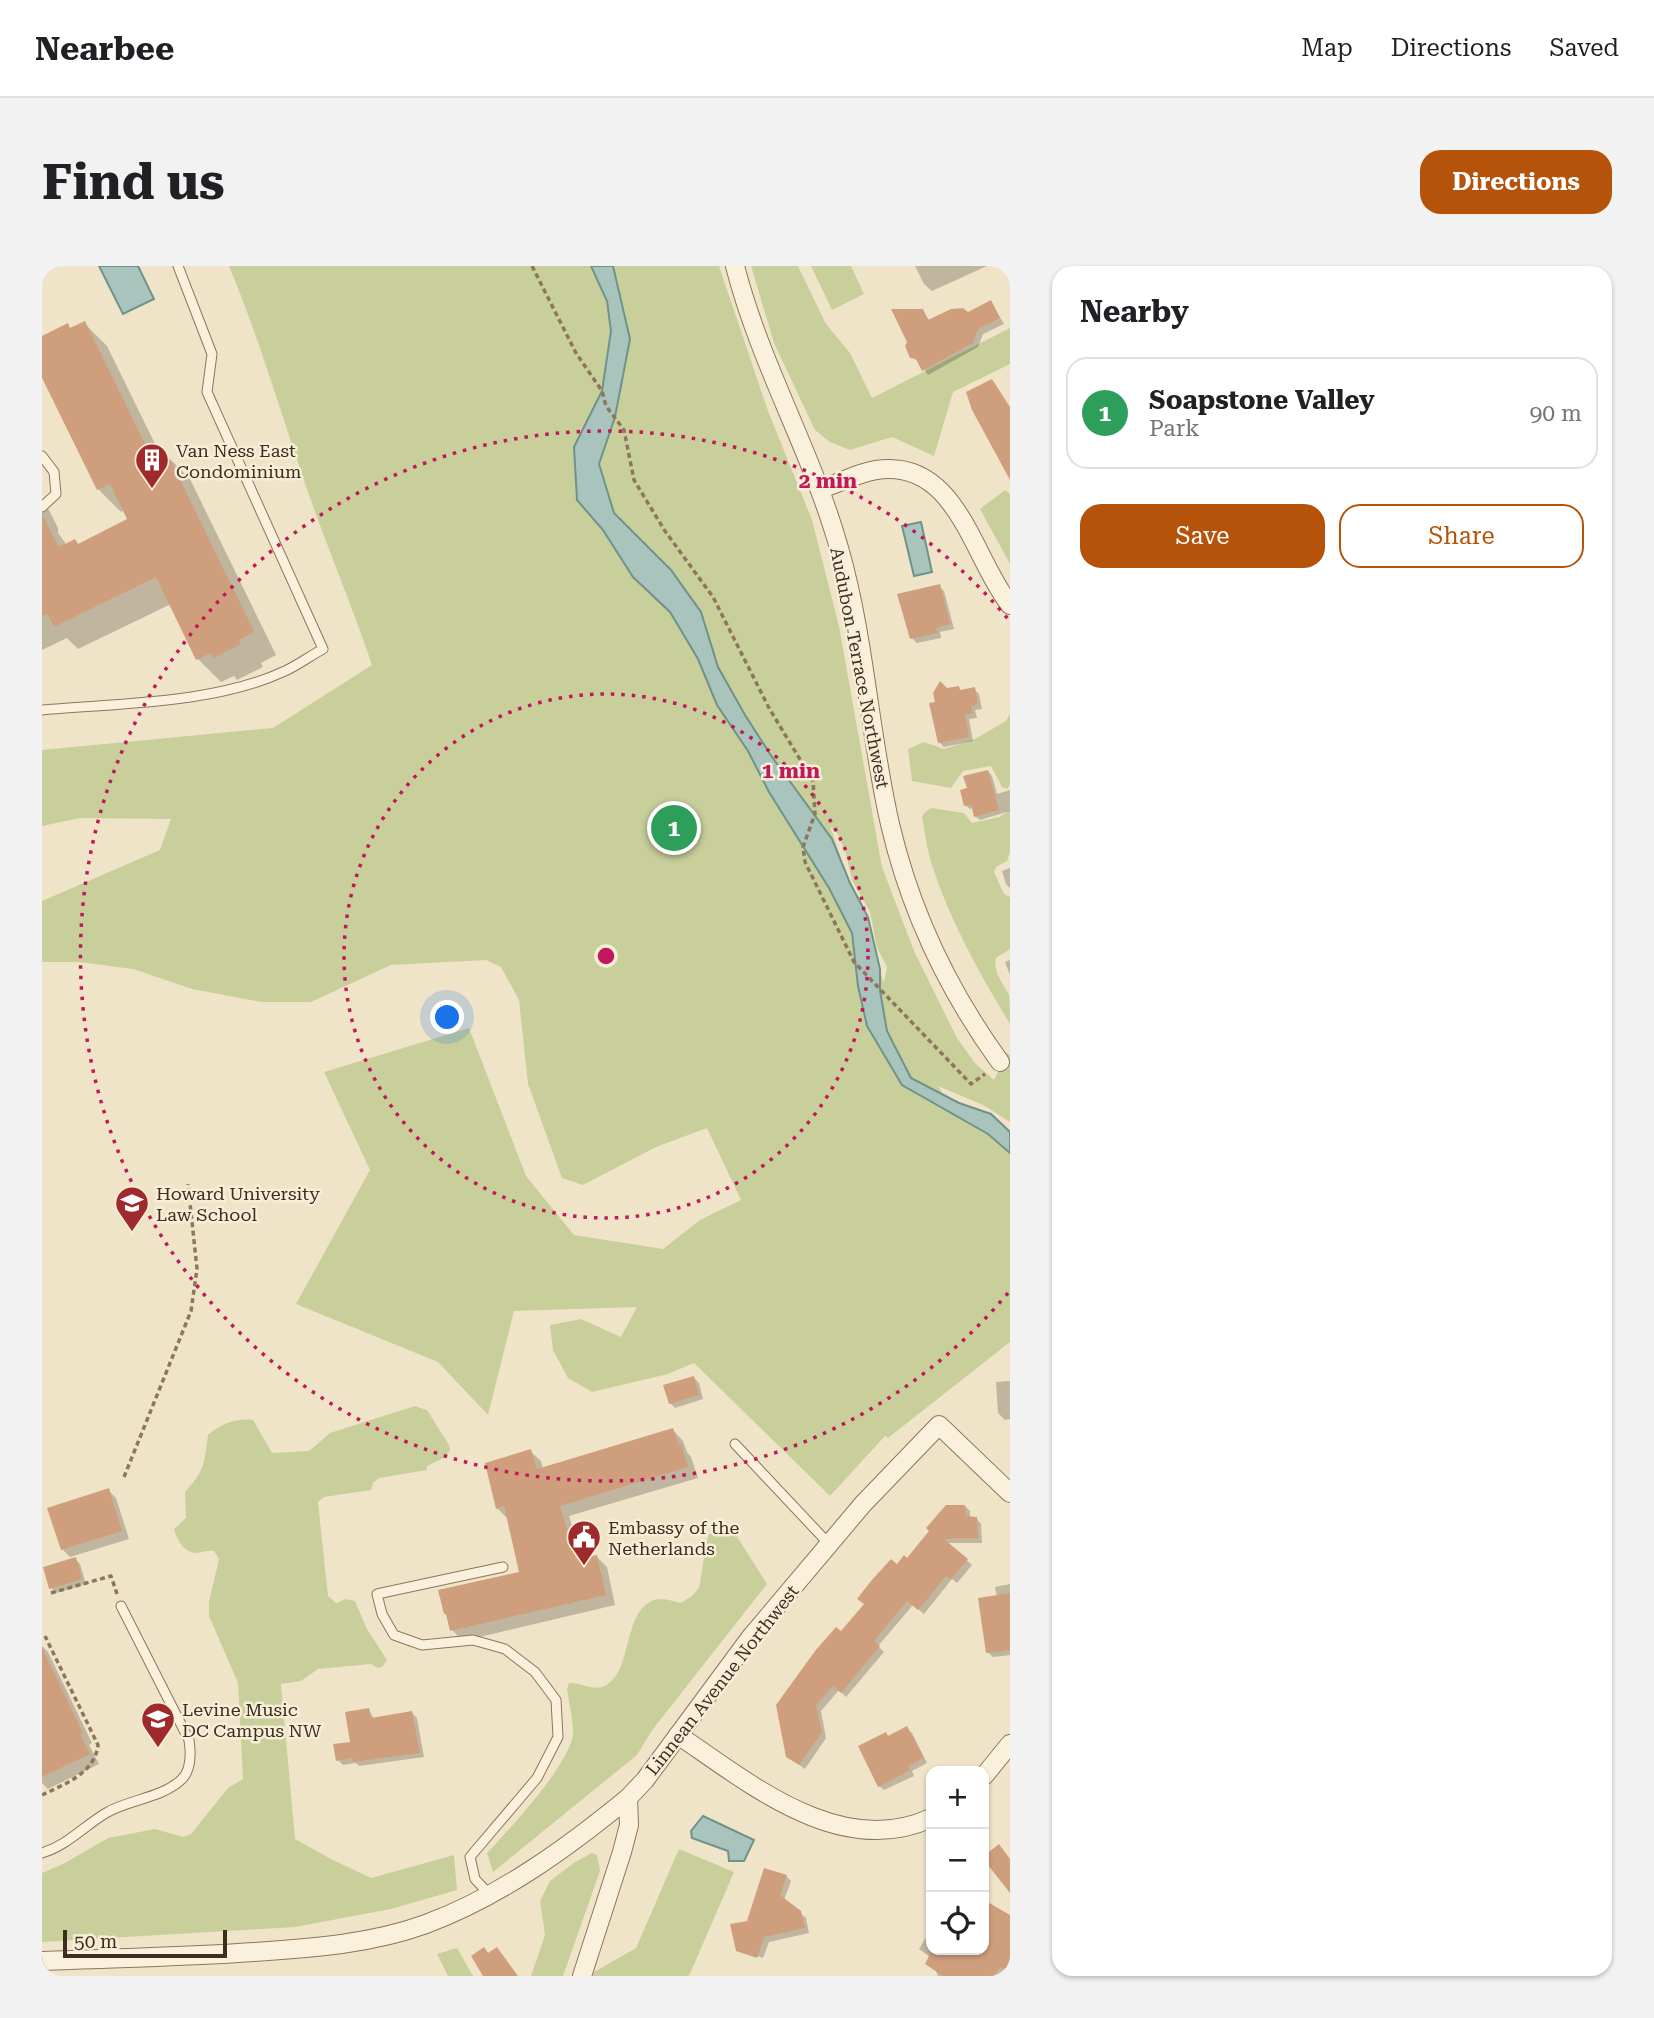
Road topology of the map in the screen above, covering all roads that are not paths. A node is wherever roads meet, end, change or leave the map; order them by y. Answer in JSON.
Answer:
{"nodes":[{"id":1,"x":178,"y":266,"type":"edge"},
{"id":2,"x":735,"y":266,"type":"edge"},
{"id":3,"x":42,"y":456,"type":"edge"},
{"id":4,"x":820,"y":489,"type":"junction"},
{"id":5,"x":42,"y":507,"type":"edge"},
{"id":6,"x":1010,"y":605,"type":"edge"},
{"id":7,"x":42,"y":710,"type":"edge"},
{"id":8,"x":1000,"y":1062,"type":"dead end"},
{"id":9,"x":735,"y":1444,"type":"dead end"},
{"id":10,"x":1010,"y":1493,"type":"edge"},
{"id":11,"x":829,"y":1544,"type":"junction"},
{"id":12,"x":503,"y":1567,"type":"dead end"},
{"id":13,"x":121,"y":1606,"type":"road end"},
{"id":14,"x":678,"y":1735,"type":"junction"},
{"id":15,"x":1010,"y":1744,"type":"edge"},
{"id":16,"x":989,"y":1770,"type":"edge"},
{"id":17,"x":628,"y":1798,"type":"junction"},
{"id":18,"x":926,"y":1820,"type":"edge"},
{"id":19,"x":42,"y":1853,"type":"edge"},
{"id":20,"x":489,"y":1894,"type":"junction"},
{"id":21,"x":42,"y":1961,"type":"edge"},
{"id":22,"x":582,"y":1976,"type":"edge"}],
"edges":[{"from":1,"to":7,"type":"lane"},
{"from":2,"to":4,"type":"street","name":"Audubon Terrace Northwest"},
{"from":3,"to":5,"type":"lane"},
{"from":4,"to":6,"type":"street"},
{"from":4,"to":8,"type":"street","name":"Audubon Terrace Northwest"},
{"from":9,"to":11,"type":"lane"},
{"from":10,"to":11,"type":"street","name":"Linnean Avenue Northwest"},
{"from":11,"to":14,"type":"street","name":"Linnean Avenue Northwest"},
{"from":12,"to":20,"type":"lane"},
{"from":13,"to":19,"type":"lane"},
{"from":14,"to":17,"type":"street","name":"Linnean Avenue Northwest"},
{"from":14,"to":18,"type":"street"},
{"from":15,"to":16,"type":"street"},
{"from":17,"to":20,"type":"street","name":"Linnean Avenue Northwest"},
{"from":17,"to":22,"type":"street"},
{"from":20,"to":21,"type":"street","name":"Linnean Avenue Northwest"}]}
